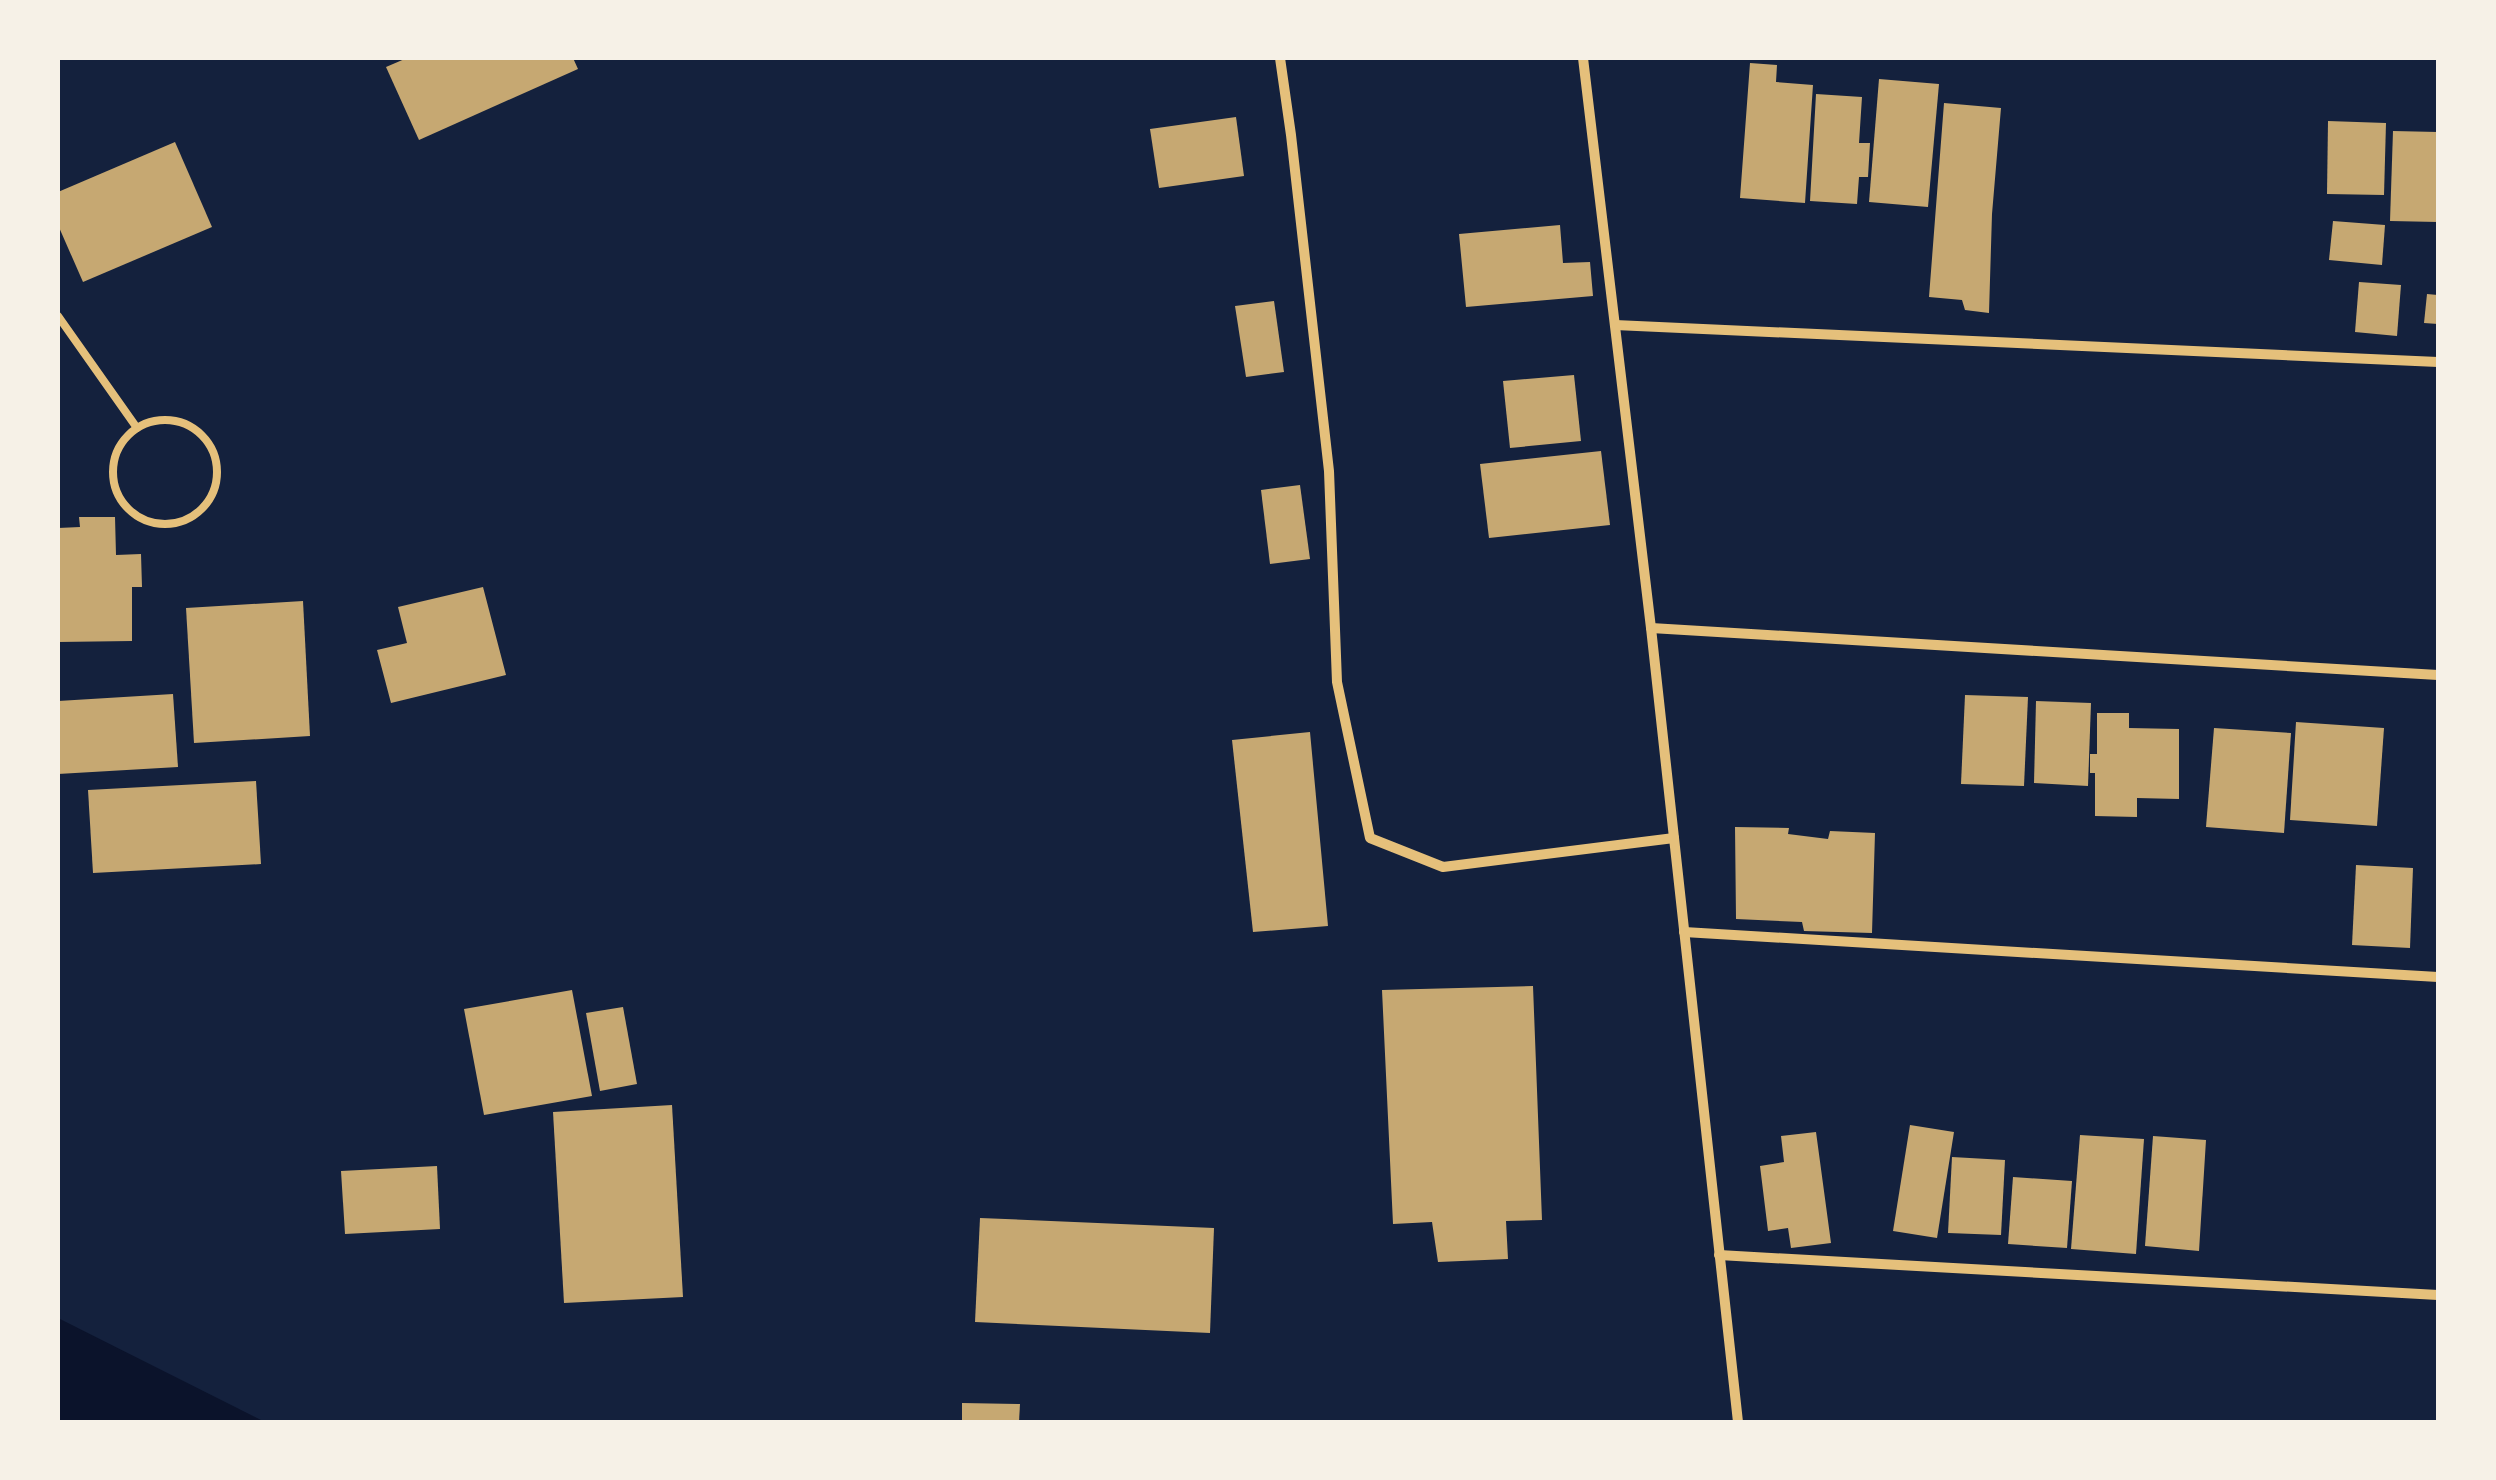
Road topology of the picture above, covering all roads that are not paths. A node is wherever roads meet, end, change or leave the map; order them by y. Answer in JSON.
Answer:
{"nodes":[{"id":1,"x":1280,"y":58,"type":"edge"},
{"id":2,"x":1582,"y":58,"type":"edge"},
{"id":3,"x":58,"y":316,"type":"edge"},
{"id":4,"x":1614,"y":324,"type":"junction"},
{"id":5,"x":2438,"y":362,"type":"edge"},
{"id":6,"x":137,"y":428,"type":"junction"},
{"id":7,"x":1651,"y":628,"type":"junction"},
{"id":8,"x":2438,"y":675,"type":"edge"},
{"id":9,"x":1674,"y":838,"type":"junction"},
{"id":10,"x":1684,"y":932,"type":"junction"},
{"id":11,"x":2438,"y":977,"type":"edge"},
{"id":12,"x":1719,"y":1255,"type":"junction"},
{"id":13,"x":2438,"y":1295,"type":"edge"},
{"id":14,"x":1738,"y":1422,"type":"edge"}],
"edges":[{"from":1,"to":9,"type":"street"},
{"from":2,"to":4,"type":"street"},
{"from":3,"to":6,"type":"lane"},
{"from":4,"to":5,"type":"street"},
{"from":4,"to":7,"type":"street"},
{"from":6,"to":6,"type":"lane"},
{"from":7,"to":8,"type":"street"},
{"from":7,"to":9,"type":"street"},
{"from":9,"to":10,"type":"street"},
{"from":10,"to":11,"type":"street"},
{"from":10,"to":12,"type":"street"},
{"from":12,"to":13,"type":"street"},
{"from":12,"to":14,"type":"street"}]}
